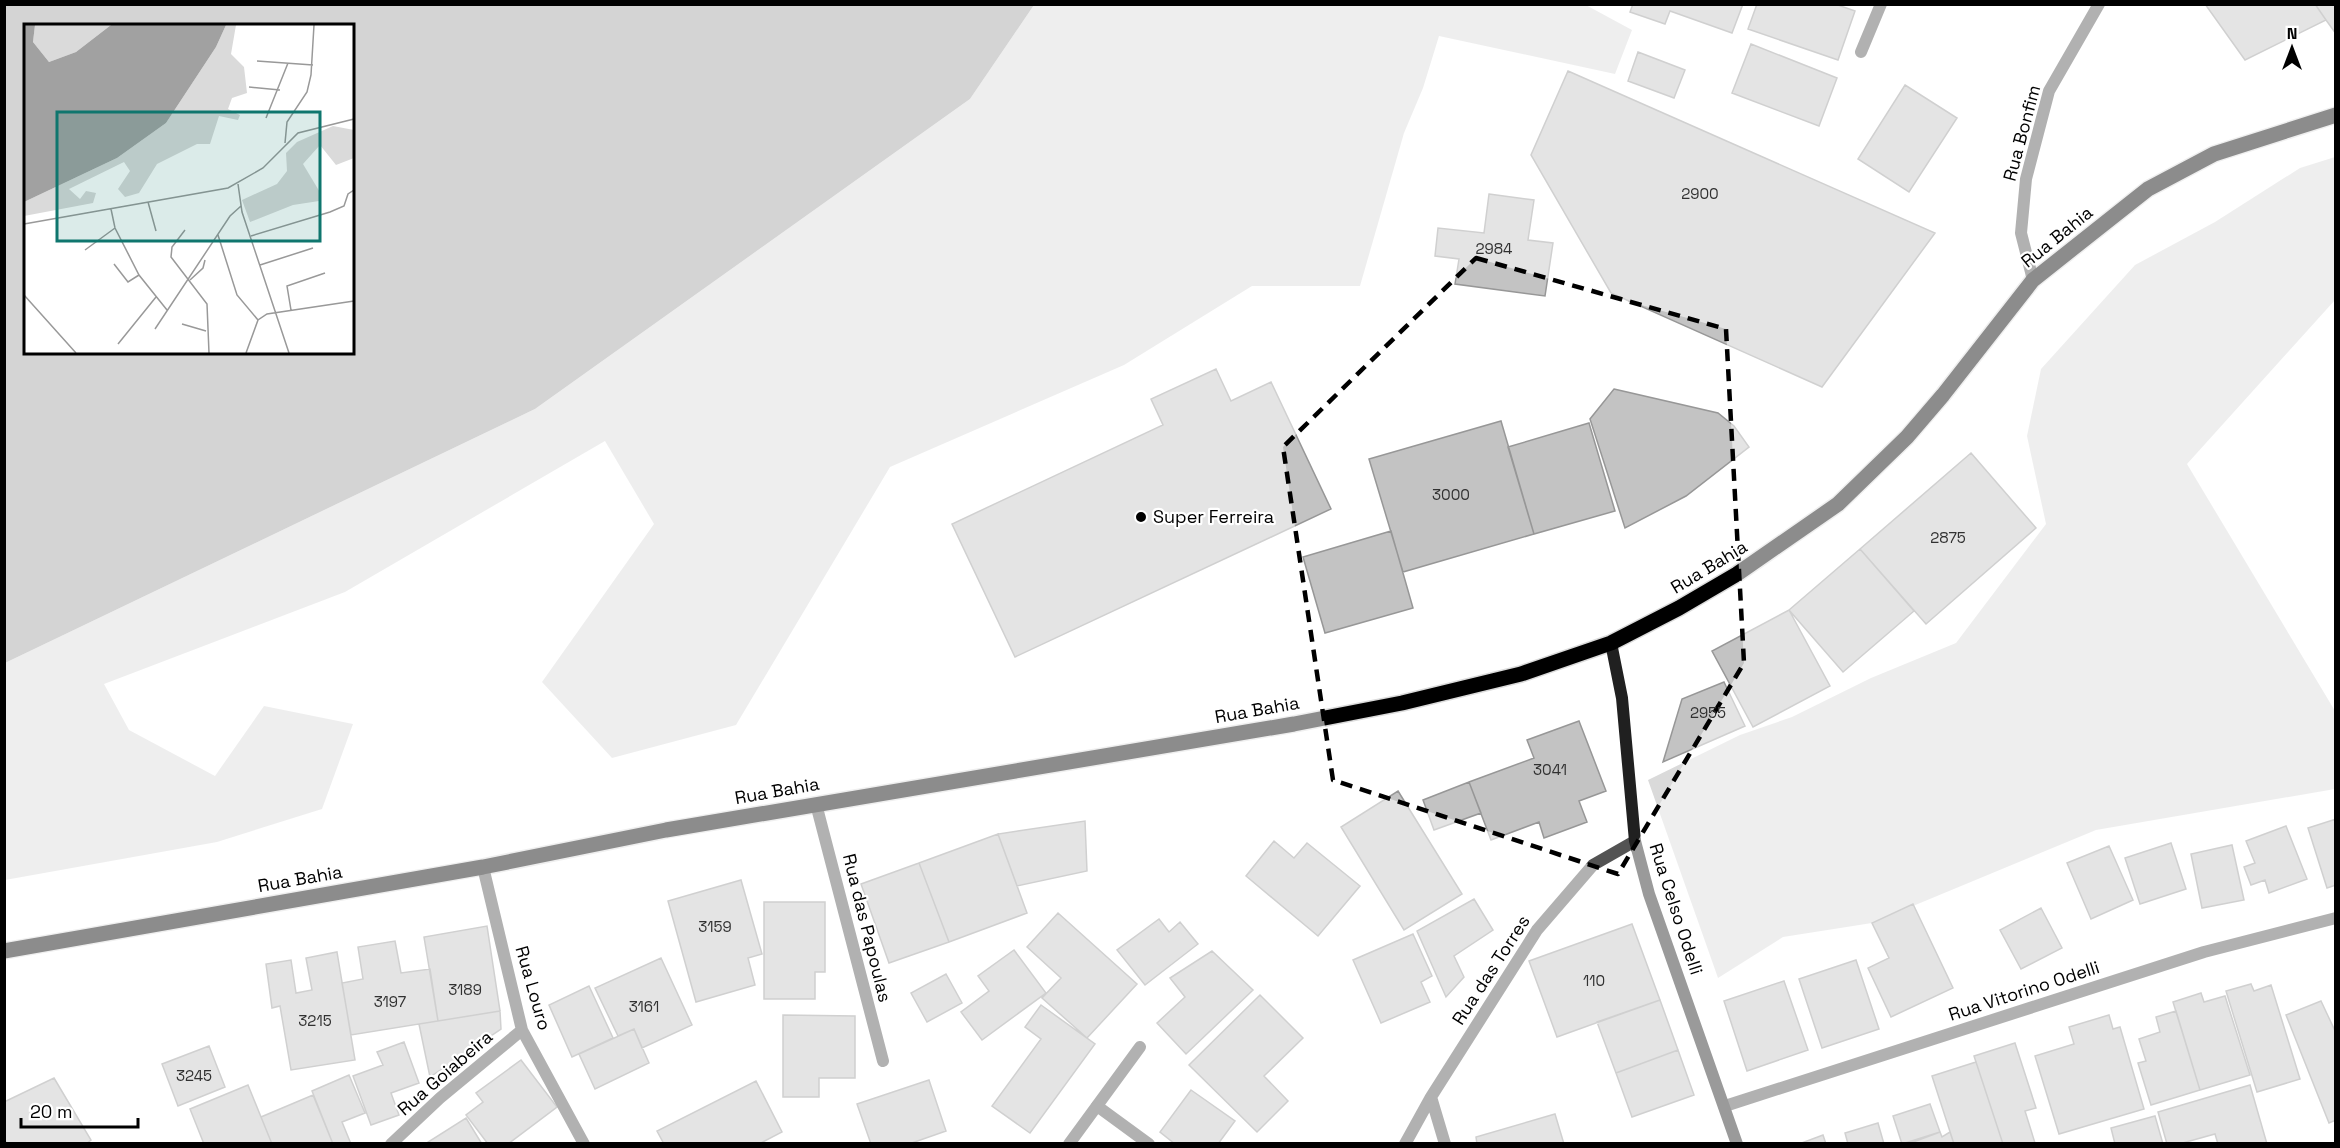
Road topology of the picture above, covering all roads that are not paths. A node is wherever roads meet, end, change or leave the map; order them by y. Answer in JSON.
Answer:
{"nodes":[{"id":1,"x":1881,"y":4,"type":"edge"},
{"id":2,"x":2099,"y":4,"type":"edge"},
{"id":3,"x":1861,"y":52,"type":"dead end"},
{"id":4,"x":2336,"y":115,"type":"edge"},
{"id":5,"x":2033,"y":280,"type":"junction"},
{"id":6,"x":1611,"y":643,"type":"junction"},
{"id":7,"x":816,"y":804,"type":"junction"},
{"id":8,"x":1635,"y":841,"type":"junction"},
{"id":9,"x":483,"y":867,"type":"junction"},
{"id":10,"x":2336,"y":918,"type":"edge"},
{"id":11,"x":4,"y":951,"type":"edge"},
{"id":12,"x":522,"y":1030,"type":"junction"},
{"id":13,"x":1140,"y":1047,"type":"dead end"},
{"id":14,"x":883,"y":1061,"type":"dead end"},
{"id":15,"x":1431,"y":1096,"type":"junction"},
{"id":16,"x":1097,"y":1106,"type":"junction"},
{"id":17,"x":1725,"y":1106,"type":"junction"},
{"id":18,"x":391,"y":1143,"type":"edge"},
{"id":19,"x":584,"y":1143,"type":"edge"},
{"id":20,"x":1069,"y":1143,"type":"edge"},
{"id":21,"x":1149,"y":1143,"type":"edge"},
{"id":22,"x":1405,"y":1143,"type":"edge"},
{"id":23,"x":1445,"y":1143,"type":"edge"},
{"id":24,"x":1737,"y":1143,"type":"edge"}],
"edges":[{"from":1,"to":3,"type":"street"},
{"from":2,"to":5,"type":"street","name":"Rua Bonfim"},
{"from":4,"to":5,"type":"main road","name":"Rua Bahia"},
{"from":5,"to":6,"type":"main road","name":"Rua Bahia"},
{"from":6,"to":7,"type":"main road","name":"Rua Bahia"},
{"from":6,"to":8,"type":"street","name":"Rua Celso Odelli"},
{"from":7,"to":9,"type":"main road","name":"Rua Bahia"},
{"from":7,"to":14,"type":"street","name":"Rua das Papoulas"},
{"from":8,"to":15,"type":"street","name":"Rua das Torres"},
{"from":8,"to":17,"type":"street","name":"Rua Celso Odelli"},
{"from":9,"to":11,"type":"main road","name":"Rua Bahia"},
{"from":9,"to":12,"type":"street","name":"Rua Louro"},
{"from":10,"to":17,"type":"street","name":"Rua Vitorino Odelli"},
{"from":12,"to":18,"type":"street","name":"Rua Goiabeira"},
{"from":12,"to":19,"type":"street","name":"Rua Louro"},
{"from":13,"to":16,"type":"street"},
{"from":15,"to":22,"type":"street","name":"Rua das Torres"},
{"from":15,"to":23,"type":"street"},
{"from":16,"to":20,"type":"street"},
{"from":16,"to":21,"type":"street"},
{"from":17,"to":24,"type":"street","name":"Rua Celso Odelli"}]}
